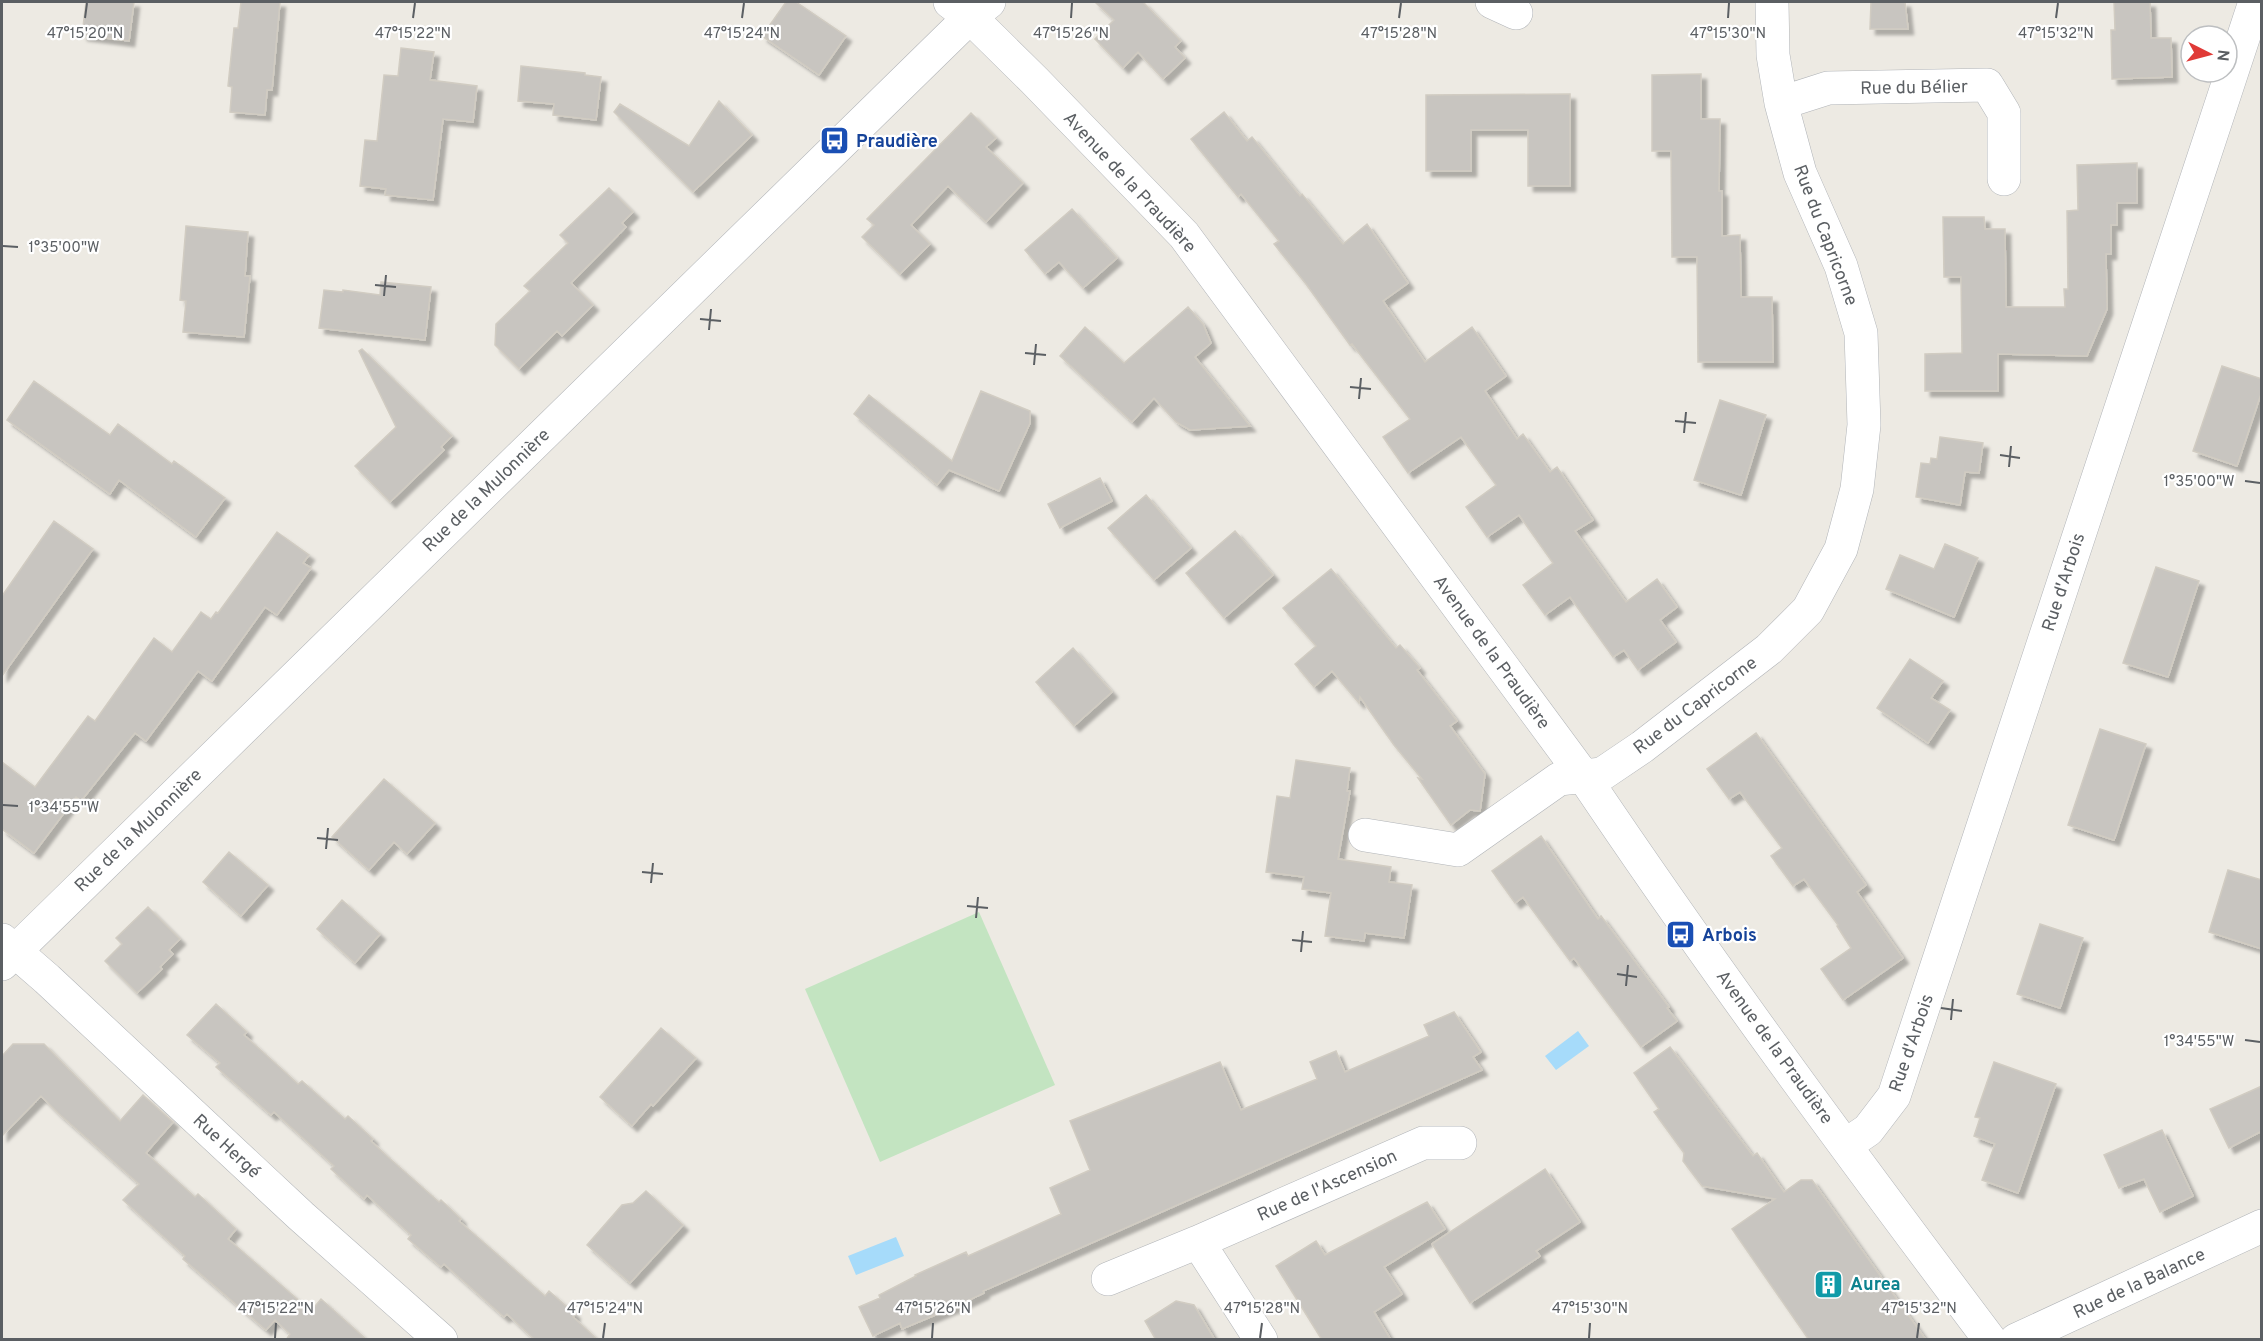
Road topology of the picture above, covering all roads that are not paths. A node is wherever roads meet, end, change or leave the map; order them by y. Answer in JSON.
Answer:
{"nodes":[{"id":1,"x":1772,"y":2,"type":"edge"},
{"id":2,"x":2255,"y":2,"type":"edge"},
{"id":3,"x":970,"y":7,"type":"edge"},
{"id":4,"x":1781,"y":103,"type":"junction"},
{"id":5,"x":2004,"y":179,"type":"dead end"},
{"id":6,"x":1584,"y":777,"type":"junction"},
{"id":7,"x":1365,"y":835,"type":"dead end"},
{"id":8,"x":6,"y":951,"type":"edge"},
{"id":9,"x":1460,"y":1143,"type":"dead end"},
{"id":10,"x":1845,"y":1145,"type":"junction"},
{"id":11,"x":2262,"y":1226,"type":"edge"},
{"id":12,"x":1198,"y":1242,"type":"junction"},
{"id":13,"x":1108,"y":1279,"type":"dead end"},
{"id":14,"x":441,"y":1340,"type":"edge"},
{"id":15,"x":1261,"y":1340,"type":"edge"},
{"id":16,"x":1990,"y":1340,"type":"edge"},
{"id":17,"x":2016,"y":1340,"type":"edge"}],
"edges":[{"from":1,"to":4,"type":"street","name":"Rue du Capricorne"},
{"from":2,"to":10,"type":"street","name":"Rue d'Arbois"},
{"from":3,"to":6,"type":"street","name":"Avenue de la Praudière"},
{"from":3,"to":8,"type":"street","name":"Rue de la Mulonnière"},
{"from":4,"to":5,"type":"street","name":"Rue du Bélier"},
{"from":4,"to":6,"type":"street","name":"Rue du Capricorne"},
{"from":6,"to":7,"type":"street","name":"Rue du Capricorne"},
{"from":6,"to":10,"type":"street","name":"Avenue de la Praudière"},
{"from":8,"to":14,"type":"street","name":"Rue Hergé"},
{"from":9,"to":12,"type":"street","name":"Rue de l'Ascension"},
{"from":10,"to":16,"type":"street","name":"Avenue de la Praudière"},
{"from":11,"to":17,"type":"street","name":"Rue de la Balance"},
{"from":12,"to":13,"type":"street","name":"Rue de l'Ascension"},
{"from":12,"to":15,"type":"street"}]}
